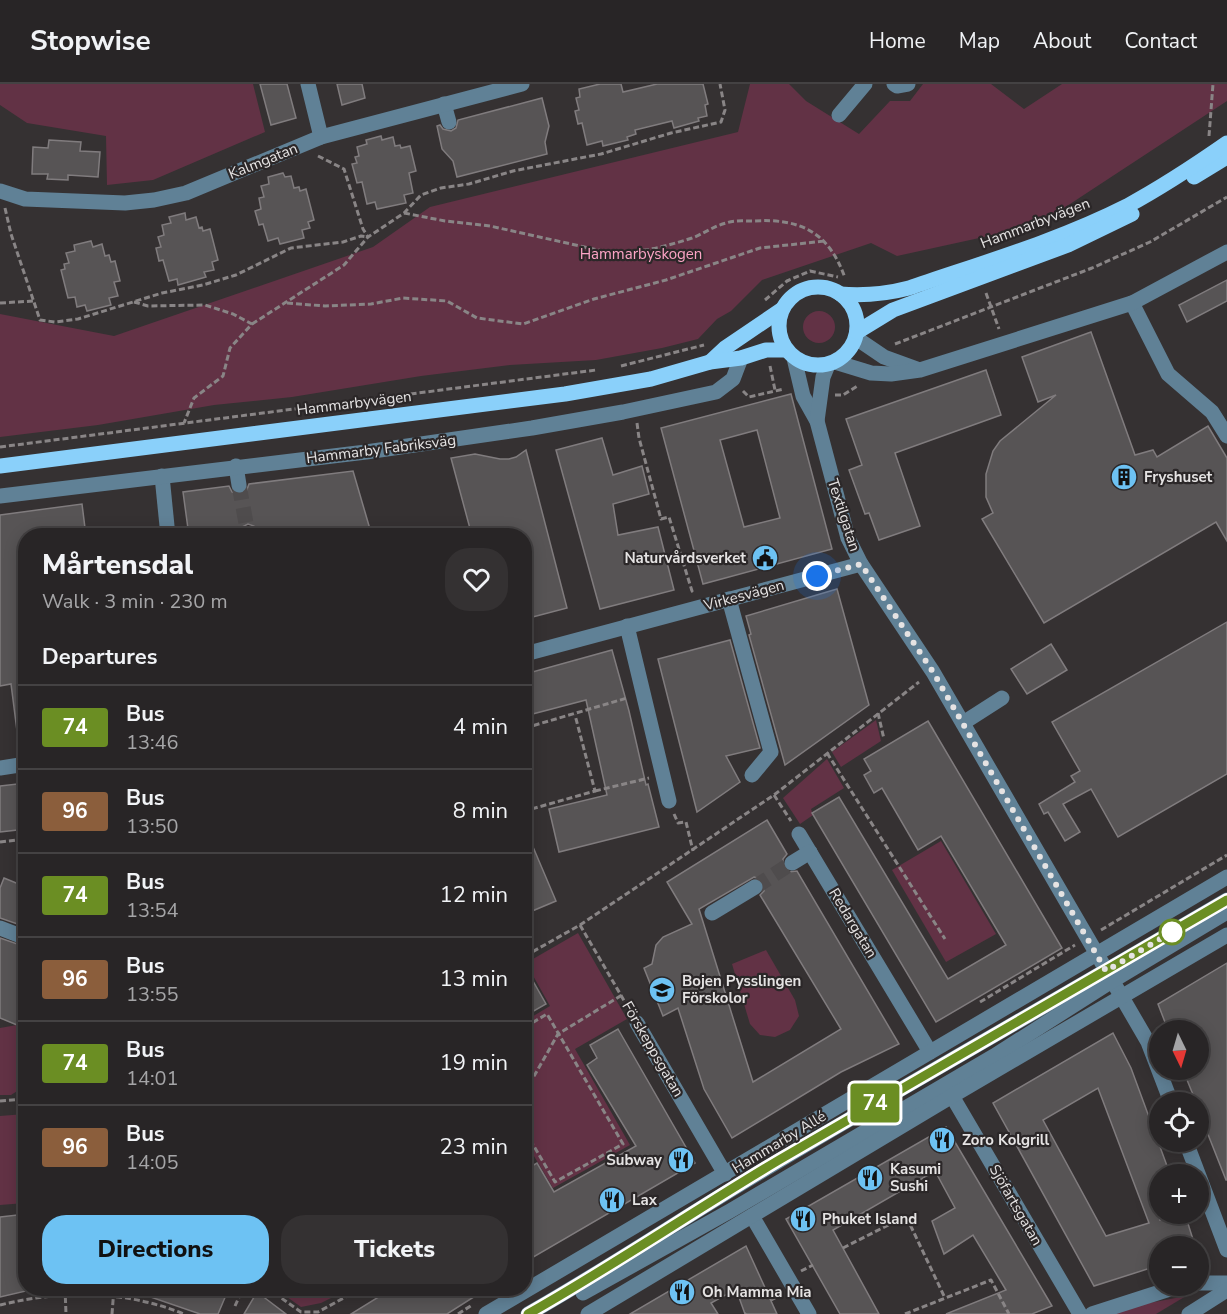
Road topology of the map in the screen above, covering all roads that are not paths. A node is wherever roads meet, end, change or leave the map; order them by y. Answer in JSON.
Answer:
{"nodes":[{"id":1,"x":308,"y":84,"type":"edge"},
{"id":2,"x":522,"y":84,"type":"edge"},
{"id":3,"x":865,"y":84,"type":"edge"},
{"id":4,"x":894,"y":84,"type":"edge"},
{"id":5,"x":908,"y":84,"type":"edge"},
{"id":6,"x":444,"y":104,"type":"junction"},
{"id":7,"x":839,"y":115,"type":"dead end"},
{"id":8,"x":449,"y":122,"type":"dead end"},
{"id":9,"x":321,"y":137,"type":"junction"},
{"id":10,"x":1227,"y":143,"type":"edge"},
{"id":11,"x":1227,"y":157,"type":"edge"},
{"id":12,"x":0,"y":191,"type":"edge"},
{"id":13,"x":1227,"y":252,"type":"edge"},
{"id":14,"x":843,"y":286,"type":"junction"},
{"id":15,"x":1132,"y":303,"type":"junction"},
{"id":16,"x":782,"y":310,"type":"junction"},
{"id":17,"x":856,"y":335,"type":"junction"},
{"id":18,"x":790,"y":354,"type":"junction"},
{"id":19,"x":741,"y":358,"type":"junction"},
{"id":20,"x":710,"y":362,"type":"junction"},
{"id":21,"x":831,"y":363,"type":"junction"},
{"id":22,"x":920,"y":370,"type":"junction"},
{"id":23,"x":816,"y":421,"type":"junction"},
{"id":24,"x":1227,"y":436,"type":"edge"},
{"id":25,"x":0,"y":466,"type":"edge"},
{"id":26,"x":236,"y":466,"type":"junction"},
{"id":27,"x":162,"y":476,"type":"junction"},
{"id":28,"x":239,"y":485,"type":"tunnel mouth"},
{"id":29,"x":0,"y":496,"type":"edge"},
{"id":30,"x":167,"y":528,"type":"edge"},
{"id":31,"x":861,"y":564,"type":"junction"},
{"id":32,"x":729,"y":599,"type":"junction"},
{"id":33,"x":627,"y":626,"type":"junction"},
{"id":34,"x":532,"y":652,"type":"edge"},
{"id":35,"x":1002,"y":698,"type":"dead end"},
{"id":36,"x":963,"y":723,"type":"junction"},
{"id":37,"x":18,"y":765,"type":"edge"},
{"id":38,"x":0,"y":768,"type":"edge"},
{"id":39,"x":752,"y":775,"type":"dead end"},
{"id":40,"x":669,"y":801,"type":"dead end"},
{"id":41,"x":799,"y":834,"type":"road end"},
{"id":42,"x":810,"y":852,"type":"junction"},
{"id":43,"x":792,"y":863,"type":"tunnel mouth"},
{"id":44,"x":1227,"y":877,"type":"edge"},
{"id":45,"x":755,"y":887,"type":"tunnel mouth"},
{"id":46,"x":1227,"y":900,"type":"edge"},
{"id":47,"x":1227,"y":912,"type":"edge"},
{"id":48,"x":712,"y":913,"type":"dead end"},
{"id":49,"x":0,"y":928,"type":"edge"},
{"id":50,"x":18,"y":935,"type":"edge"},
{"id":51,"x":1227,"y":935,"type":"edge"},
{"id":52,"x":1097,"y":954,"type":"junction"},
{"id":53,"x":1109,"y":976,"type":"junction"},
{"id":54,"x":1121,"y":997,"type":"junction"},
{"id":55,"x":637,"y":1023,"type":"road end"},
{"id":56,"x":930,"y":1053,"type":"junction"},
{"id":57,"x":1167,"y":1092,"type":"edge"},
{"id":58,"x":952,"y":1096,"type":"junction"},
{"id":59,"x":1190,"y":1152,"type":"edge"},
{"id":60,"x":725,"y":1174,"type":"junction"},
{"id":61,"x":752,"y":1216,"type":"junction"},
{"id":62,"x":1227,"y":1250,"type":"edge"},
{"id":63,"x":1227,"y":1283,"type":"edge"},
{"id":64,"x":1209,"y":1284,"type":"edge"},
{"id":65,"x":532,"y":1285,"type":"edge"},
{"id":66,"x":1227,"y":1290,"type":"edge"},
{"id":67,"x":514,"y":1296,"type":"edge"},
{"id":68,"x":527,"y":1296,"type":"edge"},
{"id":69,"x":1149,"y":1296,"type":"edge"},
{"id":70,"x":537,"y":1313,"type":"edge"},
{"id":71,"x":486,"y":1314,"type":"edge"},
{"id":72,"x":588,"y":1314,"type":"edge"},
{"id":73,"x":809,"y":1314,"type":"edge"},
{"id":74,"x":1080,"y":1314,"type":"edge"},
{"id":75,"x":1092,"y":1314,"type":"edge"},
{"id":76,"x":1189,"y":1314,"type":"edge"}],
"edges":[{"from":1,"to":9,"type":"street"},
{"from":2,"to":6,"type":"street","name":"Kalmgatan"},
{"from":3,"to":7,"type":"street"},
{"from":4,"to":5,"type":"street"},
{"from":6,"to":8,"type":"street"},
{"from":6,"to":9,"type":"street","name":"Kalmgatan"},
{"from":9,"to":12,"type":"street","name":"Kalmgatan"},
{"from":10,"to":14,"type":"main road","name":"Hammarbyvägen"},
{"from":11,"to":17,"type":"main road","name":"Hammarbyvägen"},
{"from":13,"to":15,"type":"street"},
{"from":14,"to":16,"type":"main road","name":"Hammarbyvägen"},
{"from":14,"to":17,"type":"main road"},
{"from":15,"to":22,"type":"street"},
{"from":15,"to":24,"type":"street"},
{"from":16,"to":18,"type":"main road"},
{"from":16,"to":20,"type":"main road","name":"Hammarbyvägen"},
{"from":17,"to":21,"type":"main road","name":"Hammarbyvägen"},
{"from":17,"to":22,"type":"street"},
{"from":18,"to":19,"type":"main road","name":"Hammarbyvägen"},
{"from":18,"to":21,"type":"main road","name":"Hammarbyvägen"},
{"from":18,"to":23,"type":"street","name":"Textilgatan"},
{"from":19,"to":20,"type":"main road","name":"Hammarbyvägen"},
{"from":19,"to":26,"type":"street","name":"Hammarby Fabriksväg"},
{"from":20,"to":25,"type":"main road","name":"Hammarbyvägen"},
{"from":21,"to":22,"type":"street"},
{"from":21,"to":23,"type":"street","name":"Textilgatan"},
{"from":23,"to":31,"type":"street","name":"Textilgatan"},
{"from":26,"to":27,"type":"street","name":"Hammarby Fabriksväg"},
{"from":26,"to":28,"type":"street"},
{"from":27,"to":29,"type":"street","name":"Hammarby Fabriksväg"},
{"from":27,"to":30,"type":"street"},
{"from":31,"to":32,"type":"street","name":"Virkesvägen"},
{"from":31,"to":36,"type":"street","name":"Textilgatan"},
{"from":32,"to":33,"type":"street","name":"Virkesvägen"},
{"from":32,"to":39,"type":"street"},
{"from":33,"to":34,"type":"street","name":"Virkesvägen"},
{"from":33,"to":40,"type":"street"},
{"from":35,"to":36,"type":"street"},
{"from":36,"to":52,"type":"street","name":"Textilgatan"},
{"from":37,"to":38,"type":"street"},
{"from":41,"to":42,"type":"street","name":"Redargatan"},
{"from":42,"to":43,"type":"street"},
{"from":42,"to":56,"type":"street","name":"Redargatan"},
{"from":44,"to":52,"type":"street","name":"Hammarby Allé"},
{"from":45,"to":48,"type":"street"},
{"from":46,"to":53,"type":"street"},
{"from":47,"to":53,"type":"street"},
{"from":49,"to":50,"type":"street"},
{"from":51,"to":54,"type":"street"},
{"from":52,"to":53,"type":"street","name":"Textilgatan"},
{"from":52,"to":56,"type":"street","name":"Hammarby Allé"},
{"from":53,"to":54,"type":"street","name":"Textilgatan"},
{"from":53,"to":70,"type":"street"},
{"from":54,"to":57,"type":"street","name":"Textilgatan"},
{"from":54,"to":58,"type":"street"},
{"from":55,"to":60,"type":"street","name":"Förskeppsgatan"},
{"from":56,"to":60,"type":"street","name":"Hammarby Allé"},
{"from":58,"to":61,"type":"street"},
{"from":58,"to":74,"type":"street","name":"Sjöfartsgatan"},
{"from":59,"to":62,"type":"street"},
{"from":60,"to":65,"type":"street","name":"Hammarby Allé"},
{"from":61,"to":72,"type":"street"},
{"from":61,"to":73,"type":"street"},
{"from":63,"to":64,"type":"street"},
{"from":66,"to":76,"type":"street"},
{"from":67,"to":71,"type":"street","name":"Hammarby Allé"},
{"from":68,"to":70,"type":"street"},
{"from":69,"to":75,"type":"street"}]}
